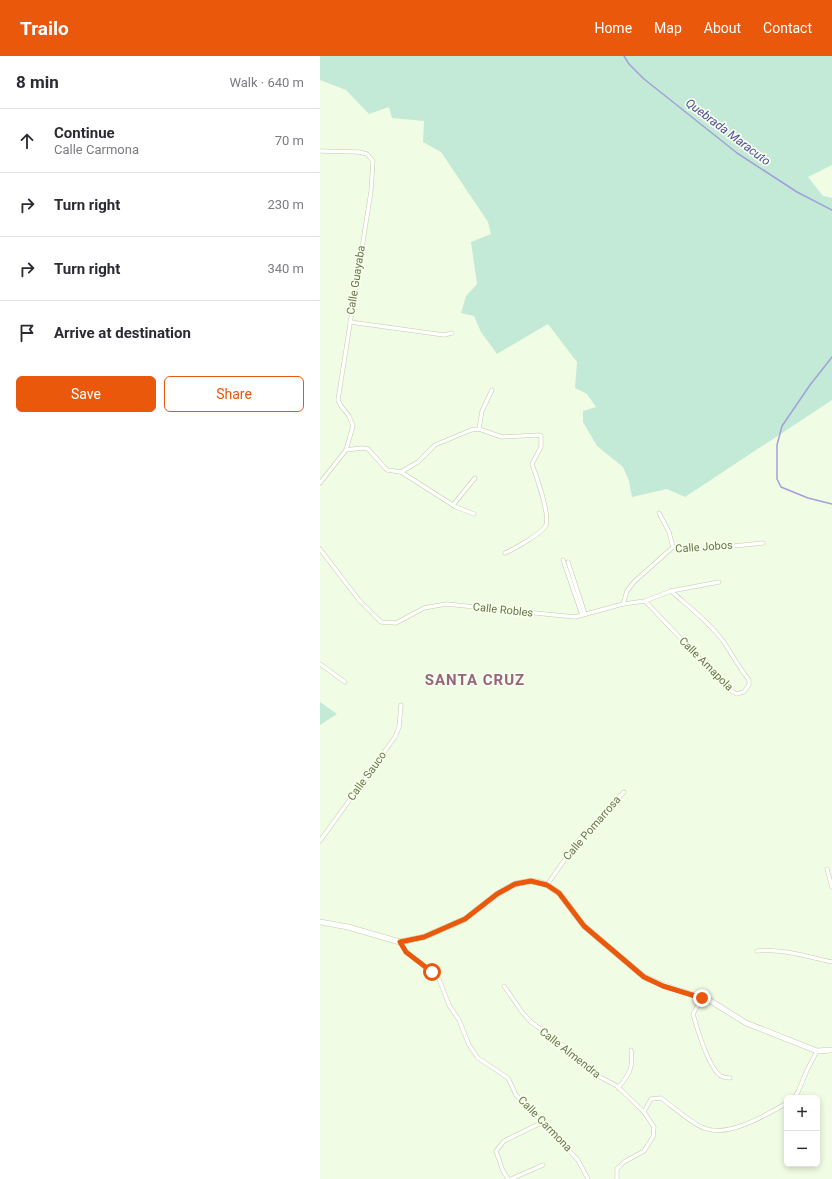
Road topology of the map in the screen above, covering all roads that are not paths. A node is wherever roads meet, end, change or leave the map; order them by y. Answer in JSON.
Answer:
{"nodes":[{"id":1,"x":320,"y":151,"type":"edge"},
{"id":2,"x":350,"y":322,"type":"junction"},
{"id":3,"x":452,"y":333,"type":"dead end"},
{"id":4,"x":492,"y":390,"type":"dead end"},
{"id":5,"x":479,"y":429,"type":"junction"},
{"id":6,"x":346,"y":450,"type":"junction"},
{"id":7,"x":401,"y":472,"type":"junction"},
{"id":8,"x":475,"y":478,"type":"dead end"},
{"id":9,"x":320,"y":483,"type":"edge"},
{"id":10,"x":453,"y":504,"type":"junction"},
{"id":11,"x":659,"y":513,"type":"dead end"},
{"id":12,"x":474,"y":514,"type":"dead end"},
{"id":13,"x":763,"y":543,"type":"dead end"},
{"id":14,"x":673,"y":547,"type":"junction"},
{"id":15,"x":320,"y":549,"type":"edge"},
{"id":16,"x":505,"y":552,"type":"dead end"},
{"id":17,"x":563,"y":560,"type":"dead end"},
{"id":18,"x":568,"y":562,"type":"dead end"},
{"id":19,"x":719,"y":582,"type":"dead end"},
{"id":20,"x":671,"y":591,"type":"junction"},
{"id":21,"x":645,"y":601,"type":"junction"},
{"id":22,"x":623,"y":604,"type":"junction"},
{"id":23,"x":583,"y":615,"type":"junction"},
{"id":24,"x":320,"y":664,"type":"edge"},
{"id":25,"x":345,"y":682,"type":"dead end"},
{"id":26,"x":401,"y":705,"type":"dead end"},
{"id":27,"x":624,"y":792,"type":"dead end"},
{"id":28,"x":320,"y":841,"type":"edge"},
{"id":29,"x":827,"y":869,"type":"dead end"},
{"id":30,"x":547,"y":885,"type":"junction"},
{"id":31,"x":832,"y":887,"type":"edge"},
{"id":32,"x":320,"y":922,"type":"edge"},
{"id":33,"x":400,"y":942,"type":"junction"},
{"id":34,"x":757,"y":951,"type":"dead end"},
{"id":35,"x":832,"y":962,"type":"edge"},
{"id":36,"x":504,"y":986,"type":"dead end"},
{"id":37,"x":702,"y":998,"type":"junction"},
{"id":38,"x":631,"y":1050,"type":"dead end"},
{"id":39,"x":817,"y":1050,"type":"junction"},
{"id":40,"x":832,"y":1050,"type":"edge"},
{"id":41,"x":730,"y":1078,"type":"dead end"},
{"id":42,"x":618,"y":1088,"type":"junction"},
{"id":43,"x":796,"y":1095,"type":"edge"},
{"id":44,"x":784,"y":1105,"type":"edge"},
{"id":45,"x":644,"y":1112,"type":"junction"},
{"id":46,"x":543,"y":1122,"type":"junction"},
{"id":47,"x":543,"y":1165,"type":"dead end"},
{"id":48,"x":509,"y":1179,"type":"edge"},
{"id":49,"x":588,"y":1179,"type":"edge"},
{"id":50,"x":617,"y":1179,"type":"edge"}],
"edges":[{"from":1,"to":2,"type":"street","name":"Calle Guayaba"},
{"from":2,"to":3,"type":"street"},
{"from":2,"to":6,"type":"street","name":"Calle Guayaba"},
{"from":4,"to":5,"type":"street"},
{"from":5,"to":7,"type":"street"},
{"from":5,"to":16,"type":"street"},
{"from":6,"to":7,"type":"street"},
{"from":6,"to":9,"type":"street"},
{"from":7,"to":10,"type":"street"},
{"from":8,"to":10,"type":"street"},
{"from":10,"to":12,"type":"street"},
{"from":11,"to":14,"type":"street"},
{"from":13,"to":14,"type":"street","name":"Calle Jobos"},
{"from":14,"to":22,"type":"street","name":"Calle Jobos"},
{"from":15,"to":23,"type":"street","name":"Calle Robles"},
{"from":17,"to":23,"type":"street"},
{"from":18,"to":23,"type":"street"},
{"from":19,"to":20,"type":"street","name":"Calle Robles"},
{"from":20,"to":21,"type":"street","name":"Calle Robles"},
{"from":20,"to":21,"type":"street","name":"Calle Amapola"},
{"from":21,"to":22,"type":"street","name":"Calle Robles"},
{"from":22,"to":23,"type":"street","name":"Calle Robles"},
{"from":24,"to":25,"type":"street"},
{"from":26,"to":28,"type":"street","name":"Calle Sauco"},
{"from":27,"to":30,"type":"street","name":"Calle Pomarrosa"},
{"from":29,"to":31,"type":"street"},
{"from":30,"to":33,"type":"street"},
{"from":30,"to":37,"type":"street"},
{"from":32,"to":33,"type":"street"},
{"from":33,"to":46,"type":"street","name":"Calle Carmona"},
{"from":34,"to":35,"type":"street"},
{"from":36,"to":42,"type":"street","name":"Calle Almendra"},
{"from":37,"to":39,"type":"street"},
{"from":37,"to":41,"type":"street"},
{"from":38,"to":42,"type":"street"},
{"from":39,"to":40,"type":"street"},
{"from":39,"to":43,"type":"street"},
{"from":42,"to":45,"type":"street","name":"Calle Almendra"},
{"from":44,"to":45,"type":"street"},
{"from":45,"to":50,"type":"street","name":"Calle Almendra"},
{"from":46,"to":48,"type":"street"},
{"from":46,"to":49,"type":"street","name":"Calle Carmona"},
{"from":47,"to":48,"type":"street"}]}
